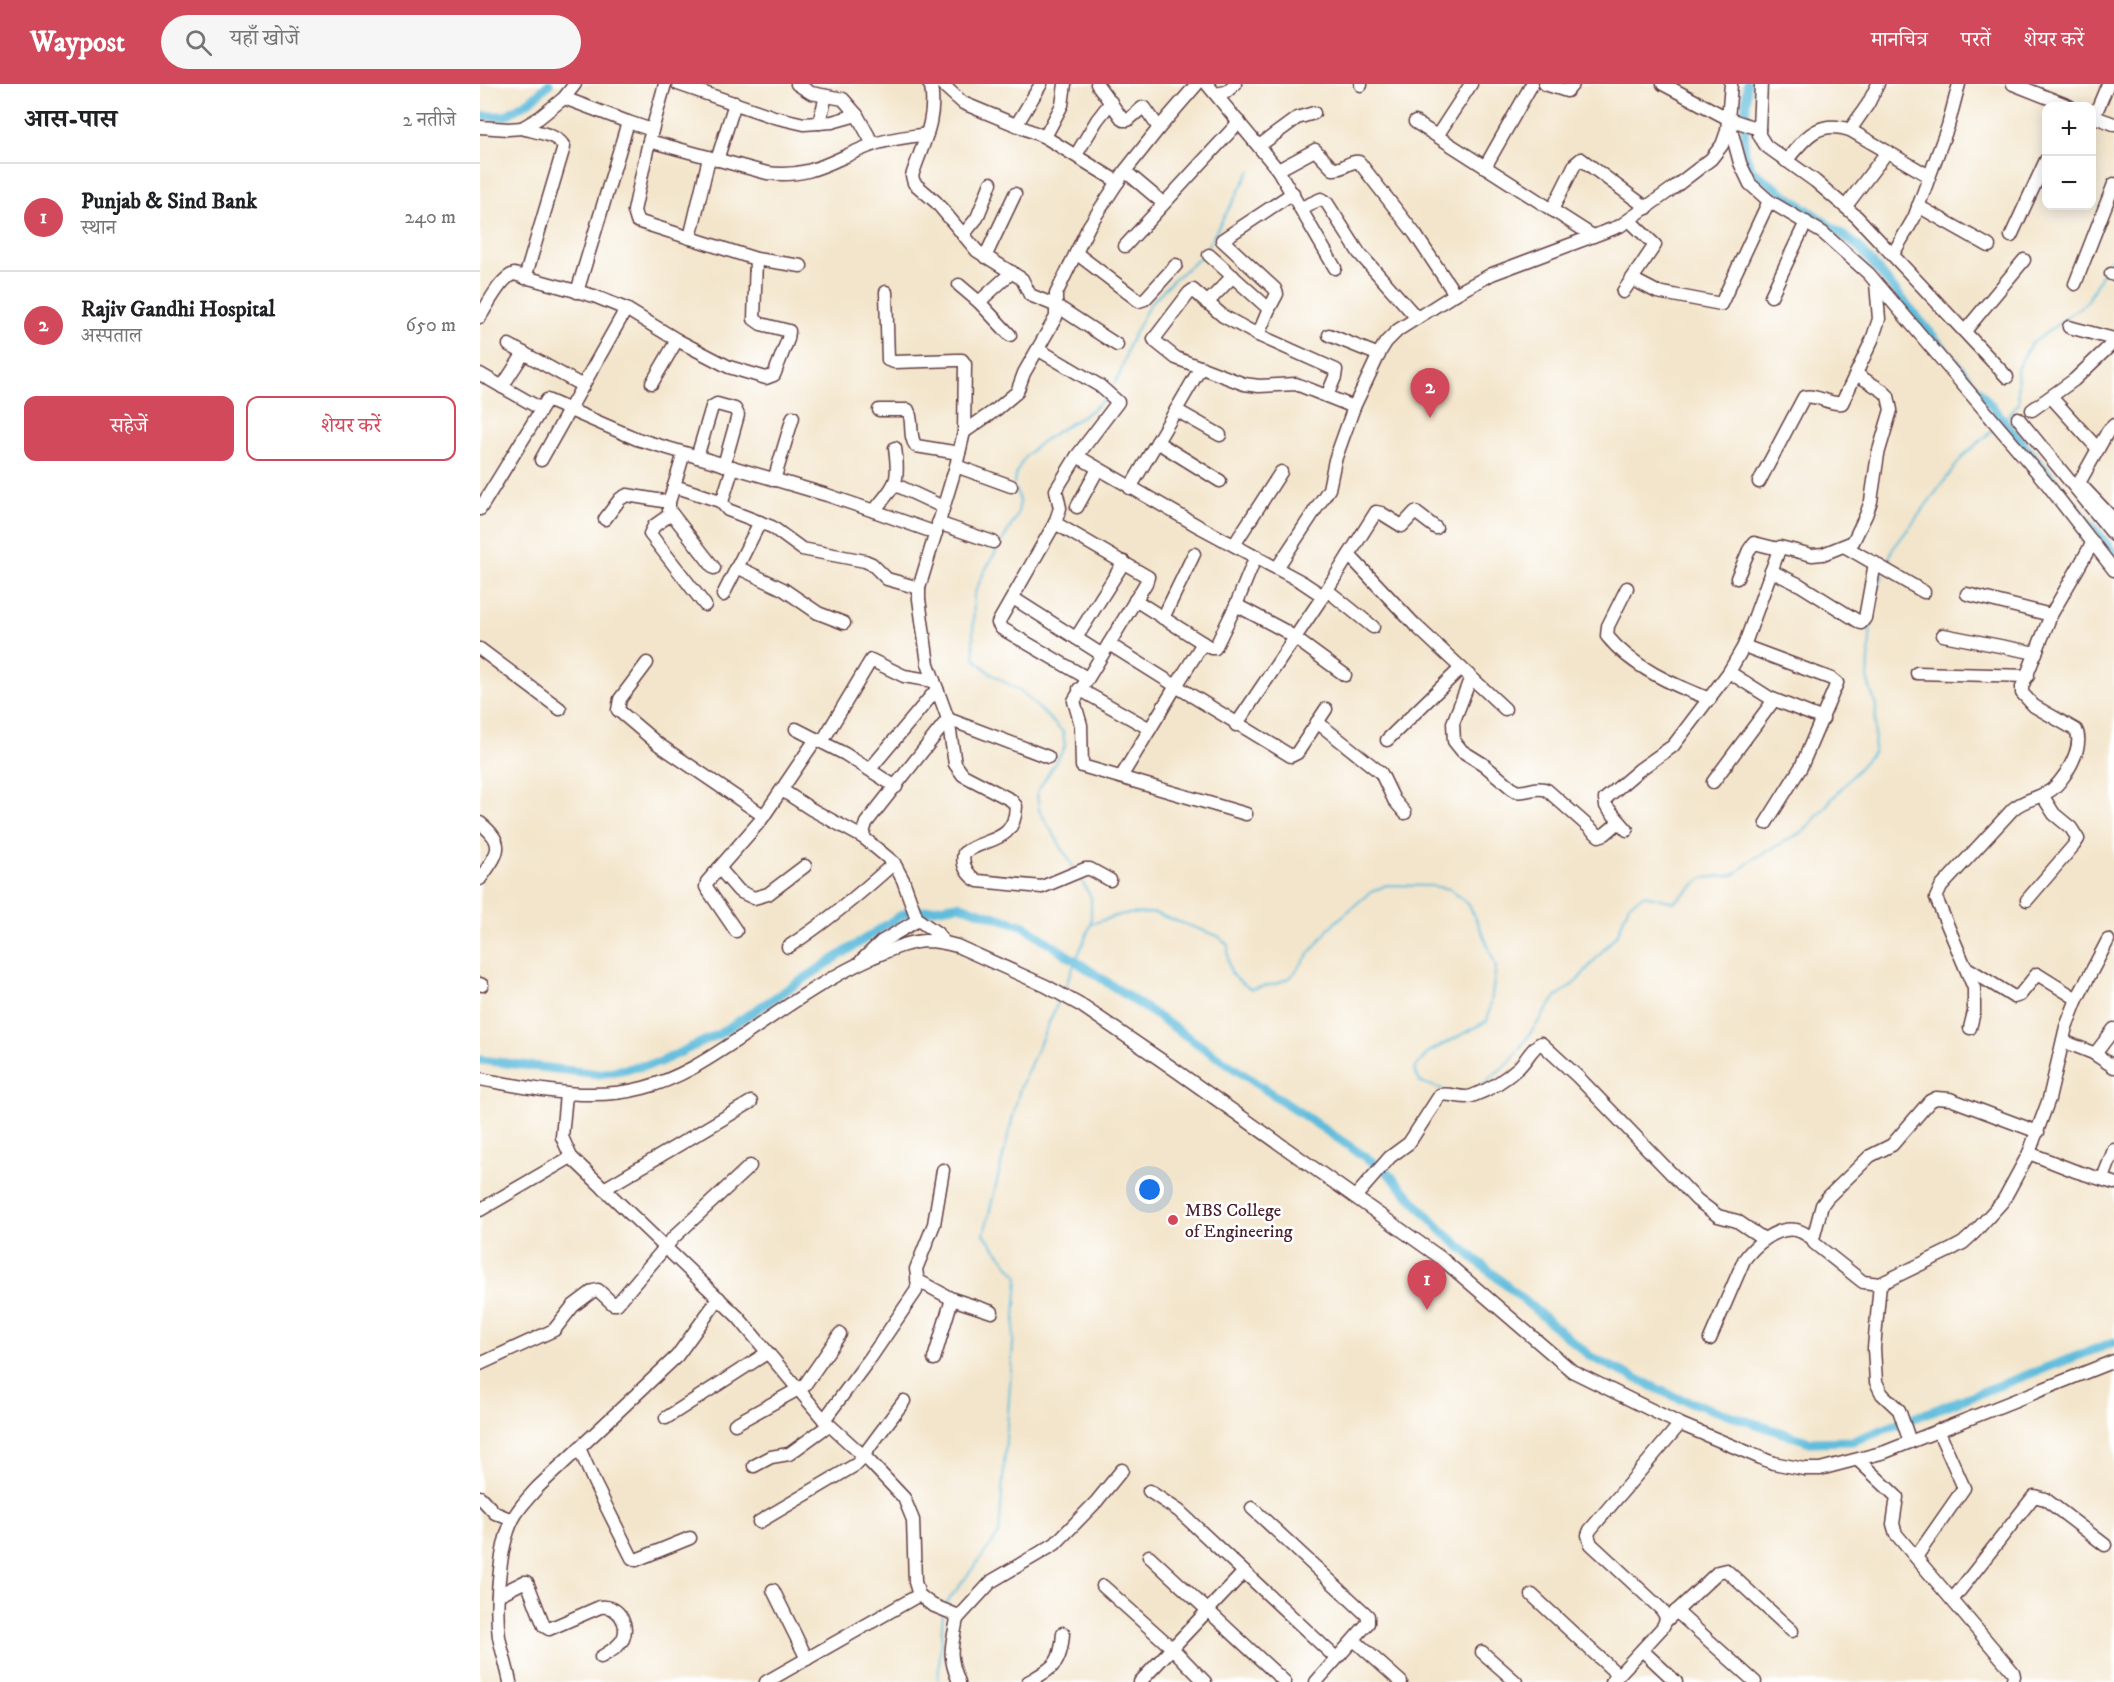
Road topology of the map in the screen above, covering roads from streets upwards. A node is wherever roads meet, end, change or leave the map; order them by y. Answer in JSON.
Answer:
{"nodes":[{"id":1,"x":575,"y":84,"type":"edge"},
{"id":2,"x":665,"y":84,"type":"edge"},
{"id":3,"x":678,"y":84,"type":"edge"},
{"id":4,"x":797,"y":84,"type":"edge"},
{"id":5,"x":935,"y":84,"type":"edge"},
{"id":6,"x":1041,"y":84,"type":"edge"},
{"id":7,"x":1065,"y":84,"type":"edge"},
{"id":8,"x":1097,"y":84,"type":"edge"},
{"id":9,"x":1197,"y":84,"type":"edge"},
{"id":10,"x":1207,"y":84,"type":"edge"},
{"id":11,"x":1234,"y":84,"type":"edge"},
{"id":12,"x":1471,"y":84,"type":"edge"},
{"id":13,"x":1532,"y":84,"type":"edge"},
{"id":14,"x":1545,"y":84,"type":"edge"},
{"id":15,"x":1573,"y":84,"type":"edge"},
{"id":16,"x":1663,"y":84,"type":"edge"},
{"id":17,"x":1731,"y":84,"type":"edge"},
{"id":18,"x":1761,"y":84,"type":"edge"},
{"id":19,"x":1878,"y":84,"type":"edge"},
{"id":20,"x":1959,"y":84,"type":"edge"},
{"id":21,"x":2108,"y":84,"type":"edge"},
{"id":22,"x":2019,"y":85,"type":"edge"},
{"id":23,"x":1216,"y":94,"type":"junction"},
{"id":24,"x":826,"y":96,"type":"junction"},
{"id":25,"x":564,"y":98,"type":"junction"},
{"id":26,"x":1111,"y":102,"type":"junction"},
{"id":27,"x":2059,"y":102,"type":"edge"},
{"id":28,"x":735,"y":104,"type":"junction"},
{"id":29,"x":2096,"y":110,"type":"edge"},
{"id":30,"x":1314,"y":113,"type":"dead end"},
{"id":31,"x":857,"y":115,"type":"junction"},
{"id":32,"x":2096,"y":118,"type":"edge"},
{"id":33,"x":628,"y":122,"type":"junction"},
{"id":34,"x":1239,"y":122,"type":"junction"},
{"id":35,"x":1415,"y":122,"type":"dead end"},
{"id":36,"x":819,"y":123,"type":"junction"},
{"id":37,"x":1017,"y":124,"type":"junction"},
{"id":38,"x":2114,"y":124,"type":"edge"},
{"id":39,"x":1745,"y":125,"type":"junction"},
{"id":40,"x":480,"y":126,"type":"edge"},
{"id":41,"x":522,"y":128,"type":"junction"},
{"id":42,"x":1159,"y":128,"type":"junction"},
{"id":43,"x":1850,"y":130,"type":"junction"},
{"id":44,"x":927,"y":134,"type":"junction"},
{"id":45,"x":651,"y":135,"type":"junction"},
{"id":46,"x":1437,"y":136,"type":"junction"},
{"id":47,"x":1045,"y":137,"type":"junction"},
{"id":48,"x":873,"y":144,"type":"junction"},
{"id":49,"x":1262,"y":150,"type":"junction"},
{"id":50,"x":1887,"y":152,"type":"junction"},
{"id":51,"x":1076,"y":155,"type":"junction"},
{"id":52,"x":713,"y":159,"type":"junction"},
{"id":53,"x":1786,"y":161,"type":"junction"},
{"id":54,"x":1485,"y":167,"type":"junction"},
{"id":55,"x":2042,"y":169,"type":"edge"},
{"id":56,"x":1278,"y":170,"type":"junction"},
{"id":57,"x":1125,"y":171,"type":"junction"},
{"id":58,"x":1929,"y":176,"type":"junction"},
{"id":59,"x":1118,"y":182,"type":"junction"},
{"id":60,"x":992,"y":183,"type":"dead end"},
{"id":61,"x":2114,"y":184,"type":"edge"},
{"id":62,"x":1293,"y":193,"type":"junction"},
{"id":63,"x":1014,"y":194,"type":"dead end"},
{"id":64,"x":1769,"y":201,"type":"junction"},
{"id":65,"x":1163,"y":203,"type":"junction"},
{"id":66,"x":1846,"y":206,"type":"junction"},
{"id":67,"x":1918,"y":206,"type":"junction"},
{"id":68,"x":1647,"y":207,"type":"junction"},
{"id":69,"x":1301,"y":208,"type":"junction"},
{"id":70,"x":1552,"y":210,"type":"junction"},
{"id":71,"x":1629,"y":220,"type":"junction"},
{"id":72,"x":1806,"y":222,"type":"junction"},
{"id":73,"x":963,"y":235,"type":"junction"},
{"id":74,"x":1593,"y":236,"type":"junction"},
{"id":75,"x":2012,"y":236,"type":"dead end"},
{"id":76,"x":690,"y":238,"type":"junction"},
{"id":77,"x":1125,"y":246,"type":"dead end"},
{"id":78,"x":1989,"y":246,"type":"dead end"},
{"id":79,"x":1076,"y":253,"type":"junction"},
{"id":80,"x":1893,"y":254,"type":"junction"},
{"id":81,"x":1209,"y":255,"type":"dead end"},
{"id":82,"x":985,"y":257,"type":"junction"},
{"id":83,"x":756,"y":259,"type":"junction"},
{"id":84,"x":2024,"y":260,"type":"dead end"},
{"id":85,"x":1176,"y":265,"type":"dead end"},
{"id":86,"x":801,"y":266,"type":"dead end"},
{"id":87,"x":1335,"y":268,"type":"dead end"},
{"id":88,"x":1012,"y":273,"type":"junction"},
{"id":89,"x":1233,"y":276,"type":"junction"},
{"id":90,"x":525,"y":278,"type":"junction"},
{"id":91,"x":1632,"y":279,"type":"junction"},
{"id":92,"x":1876,"y":283,"type":"junction"},
{"id":93,"x":2075,"y":284,"type":"dead end"},
{"id":94,"x":959,"y":285,"type":"dead end"},
{"id":95,"x":577,"y":292,"type":"junction"},
{"id":96,"x":886,"y":292,"type":"dead end"},
{"id":97,"x":1623,"y":292,"type":"dead end"},
{"id":98,"x":1455,"y":294,"type":"junction"},
{"id":99,"x":1771,"y":296,"type":"dead end"},
{"id":100,"x":980,"y":302,"type":"junction"},
{"id":101,"x":1208,"y":303,"type":"junction"},
{"id":102,"x":1057,"y":306,"type":"junction"},
{"id":103,"x":626,"y":309,"type":"junction"},
{"id":104,"x":1269,"y":309,"type":"junction"},
{"id":105,"x":480,"y":317,"type":"edge"},
{"id":106,"x":1417,"y":318,"type":"junction"},
{"id":107,"x":2070,"y":327,"type":"dead end"},
{"id":108,"x":1965,"y":331,"type":"junction"},
{"id":109,"x":1010,"y":335,"type":"dead end"},
{"id":110,"x":1257,"y":335,"type":"junction"},
{"id":111,"x":1329,"y":335,"type":"dead end"},
{"id":112,"x":677,"y":340,"type":"junction"},
{"id":113,"x":2114,"y":340,"type":"edge"},
{"id":114,"x":509,"y":345,"type":"dead end"},
{"id":115,"x":1117,"y":345,"type":"dead end"},
{"id":116,"x":1039,"y":350,"type":"junction"},
{"id":117,"x":524,"y":353,"type":"junction"},
{"id":118,"x":1378,"y":355,"type":"junction"},
{"id":119,"x":1201,"y":367,"type":"junction"},
{"id":120,"x":480,"y":374,"type":"edge"},
{"id":121,"x":1856,"y":374,"type":"junction"},
{"id":122,"x":2007,"y":378,"type":"dead end"},
{"id":123,"x":652,"y":383,"type":"dead end"},
{"id":124,"x":583,"y":386,"type":"junction"},
{"id":125,"x":502,"y":387,"type":"junction"},
{"id":126,"x":1327,"y":396,"type":"junction"},
{"id":127,"x":2051,"y":397,"type":"junction"},
{"id":128,"x":1354,"y":407,"type":"junction"},
{"id":129,"x":541,"y":408,"type":"junction"},
{"id":130,"x":570,"y":410,"type":"junction"},
{"id":131,"x":879,"y":410,"type":"dead end"},
{"id":132,"x":1176,"y":410,"type":"junction"},
{"id":133,"x":2032,"y":410,"type":"dead end"},
{"id":134,"x":793,"y":417,"type":"dead end"},
{"id":135,"x":2018,"y":418,"type":"dead end"},
{"id":136,"x":2114,"y":425,"type":"edge"},
{"id":137,"x":964,"y":432,"type":"junction"},
{"id":138,"x":1220,"y":435,"type":"dead end"},
{"id":139,"x":1157,"y":442,"type":"junction"},
{"id":140,"x":895,"y":448,"type":"dead end"},
{"id":141,"x":2098,"y":449,"type":"junction"},
{"id":142,"x":684,"y":453,"type":"junction"},
{"id":143,"x":959,"y":453,"type":"junction"},
{"id":144,"x":1077,"y":456,"type":"junction"},
{"id":145,"x":697,"y":457,"type":"junction"},
{"id":146,"x":541,"y":460,"type":"dead end"},
{"id":147,"x":728,"y":466,"type":"junction"},
{"id":148,"x":957,"y":466,"type":"junction"},
{"id":149,"x":1098,"y":469,"type":"junction"},
{"id":150,"x":1281,"y":472,"type":"dead end"},
{"id":151,"x":774,"y":480,"type":"junction"},
{"id":152,"x":1220,"y":481,"type":"dead end"},
{"id":153,"x":1759,"y":482,"type":"dead end"},
{"id":154,"x":894,"y":484,"type":"junction"},
{"id":155,"x":674,"y":486,"type":"junction"},
{"id":156,"x":1011,"y":486,"type":"dead end"},
{"id":157,"x":1130,"y":488,"type":"junction"},
{"id":158,"x":722,"y":502,"type":"junction"},
{"id":159,"x":943,"y":507,"type":"junction"},
{"id":160,"x":1077,"y":507,"type":"dead end"},
{"id":161,"x":670,"y":508,"type":"junction"},
{"id":162,"x":480,"y":509,"type":"edge"},
{"id":163,"x":874,"y":511,"type":"junction"},
{"id":164,"x":605,"y":519,"type":"dead end"},
{"id":165,"x":2114,"y":520,"type":"edge"},
{"id":166,"x":760,"y":522,"type":"junction"},
{"id":167,"x":1055,"y":523,"type":"junction"},
{"id":168,"x":937,"y":528,"type":"junction"},
{"id":169,"x":1436,"y":528,"type":"dead end"},
{"id":170,"x":2114,"y":535,"type":"edge"},
{"id":171,"x":993,"y":542,"type":"dead end"},
{"id":172,"x":2093,"y":542,"type":"junction"},
{"id":173,"x":1234,"y":544,"type":"junction"},
{"id":174,"x":1844,"y":546,"type":"junction"},
{"id":175,"x":1778,"y":549,"type":"junction"},
{"id":176,"x":1194,"y":554,"type":"dead end"},
{"id":177,"x":1349,"y":555,"type":"junction"},
{"id":178,"x":1256,"y":556,"type":"junction"},
{"id":179,"x":1124,"y":562,"type":"junction"},
{"id":180,"x":1881,"y":566,"type":"junction"},
{"id":181,"x":737,"y":567,"type":"junction"},
{"id":182,"x":714,"y":568,"type":"dead end"},
{"id":183,"x":1277,"y":568,"type":"junction"},
{"id":184,"x":2114,"y":570,"type":"edge"},
{"id":185,"x":1771,"y":571,"type":"junction"},
{"id":186,"x":1737,"y":578,"type":"dead end"},
{"id":187,"x":919,"y":588,"type":"junction"},
{"id":188,"x":1627,"y":588,"type":"dead end"},
{"id":189,"x":1924,"y":592,"type":"dead end"},
{"id":190,"x":1325,"y":593,"type":"junction"},
{"id":191,"x":1967,"y":594,"type":"dead end"},
{"id":192,"x":723,"y":595,"type":"dead end"},
{"id":193,"x":1013,"y":598,"type":"junction"},
{"id":194,"x":1135,"y":600,"type":"junction"},
{"id":195,"x":705,"y":605,"type":"dead end"},
{"id":196,"x":1236,"y":605,"type":"junction"},
{"id":197,"x":2051,"y":615,"type":"junction"},
{"id":198,"x":1163,"y":618,"type":"junction"},
{"id":199,"x":844,"y":623,"type":"dead end"},
{"id":200,"x":1373,"y":627,"type":"dead end"},
{"id":201,"x":1943,"y":635,"type":"dead end"},
{"id":202,"x":1294,"y":637,"type":"junction"},
{"id":203,"x":1076,"y":638,"type":"junction"},
{"id":204,"x":1203,"y":643,"type":"junction"},
{"id":205,"x":1744,"y":646,"type":"junction"},
{"id":206,"x":480,"y":649,"type":"edge"},
{"id":207,"x":1105,"y":649,"type":"junction"},
{"id":208,"x":2036,"y":653,"type":"junction"},
{"id":209,"x":647,"y":663,"type":"dead end"},
{"id":210,"x":1466,"y":672,"type":"junction"},
{"id":211,"x":1729,"y":672,"type":"junction"},
{"id":212,"x":1917,"y":673,"type":"dead end"},
{"id":213,"x":1345,"y":675,"type":"dead end"},
{"id":214,"x":2028,"y":676,"type":"junction"},
{"id":215,"x":1087,"y":678,"type":"junction"},
{"id":216,"x":935,"y":685,"type":"junction"},
{"id":217,"x":1176,"y":686,"type":"junction"},
{"id":218,"x":1079,"y":689,"type":"junction"},
{"id":219,"x":1710,"y":699,"type":"junction"},
{"id":220,"x":1774,"y":700,"type":"junction"},
{"id":221,"x":560,"y":709,"type":"dead end"},
{"id":222,"x":1326,"y":709,"type":"dead end"},
{"id":223,"x":1505,"y":709,"type":"dead end"},
{"id":224,"x":948,"y":719,"type":"junction"},
{"id":225,"x":1823,"y":719,"type":"junction"},
{"id":226,"x":1317,"y":722,"type":"junction"},
{"id":227,"x":1236,"y":724,"type":"junction"},
{"id":228,"x":796,"y":729,"type":"dead end"},
{"id":229,"x":1150,"y":729,"type":"junction"},
{"id":230,"x":1387,"y":740,"type":"dead end"},
{"id":231,"x":819,"y":741,"type":"junction"},
{"id":232,"x":1048,"y":757,"type":"dead end"},
{"id":233,"x":870,"y":769,"type":"junction"},
{"id":234,"x":1121,"y":777,"type":"junction"},
{"id":235,"x":1713,"y":782,"type":"dead end"},
{"id":236,"x":896,"y":787,"type":"junction"},
{"id":237,"x":782,"y":790,"type":"junction"},
{"id":238,"x":2042,"y":795,"type":"junction"},
{"id":239,"x":1405,"y":813,"type":"dead end"},
{"id":240,"x":1246,"y":814,"type":"dead end"},
{"id":241,"x":765,"y":816,"type":"junction"},
{"id":242,"x":480,"y":823,"type":"edge"},
{"id":243,"x":1766,"y":824,"type":"dead end"},
{"id":244,"x":864,"y":838,"type":"junction"},
{"id":245,"x":894,"y":863,"type":"junction"},
{"id":246,"x":805,"y":866,"type":"dead end"},
{"id":247,"x":718,"y":868,"type":"junction"},
{"id":248,"x":480,"y":879,"type":"edge"},
{"id":249,"x":1110,"y":880,"type":"dead end"},
{"id":250,"x":2027,"y":900,"type":"dead end"},
{"id":251,"x":917,"y":918,"type":"junction"},
{"id":252,"x":736,"y":931,"type":"dead end"},
{"id":253,"x":2108,"y":940,"type":"dead end"},
{"id":254,"x":944,"y":942,"type":"junction"},
{"id":255,"x":788,"y":947,"type":"dead end"},
{"id":256,"x":859,"y":963,"type":"junction"},
{"id":257,"x":1967,"y":968,"type":"junction"},
{"id":258,"x":2077,"y":999,"type":"junction"},
{"id":259,"x":1970,"y":1028,"type":"dead end"},
{"id":260,"x":2114,"y":1029,"type":"edge"},
{"id":261,"x":2063,"y":1041,"type":"junction"},
{"id":262,"x":2096,"y":1054,"type":"junction"},
{"id":263,"x":2114,"y":1067,"type":"edge"},
{"id":264,"x":480,"y":1079,"type":"edge"},
{"id":265,"x":566,"y":1094,"type":"junction"},
{"id":266,"x":751,"y":1102,"type":"dead end"},
{"id":267,"x":2038,"y":1132,"type":"junction"},
{"id":268,"x":2114,"y":1150,"type":"edge"},
{"id":269,"x":2029,"y":1153,"type":"junction"},
{"id":270,"x":571,"y":1157,"type":"junction"},
{"id":271,"x":750,"y":1166,"type":"dead end"},
{"id":272,"x":943,"y":1170,"type":"dead end"},
{"id":273,"x":2108,"y":1180,"type":"edge"},
{"id":274,"x":604,"y":1188,"type":"junction"},
{"id":275,"x":1355,"y":1197,"type":"junction"},
{"id":276,"x":480,"y":1210,"type":"edge"},
{"id":277,"x":1764,"y":1239,"type":"junction"},
{"id":278,"x":1813,"y":1239,"type":"junction"},
{"id":279,"x":664,"y":1247,"type":"junction"},
{"id":280,"x":917,"y":1280,"type":"junction"},
{"id":281,"x":1880,"y":1284,"type":"junction"},
{"id":282,"x":719,"y":1298,"type":"junction"},
{"id":283,"x":952,"y":1299,"type":"junction"},
{"id":284,"x":992,"y":1312,"type":"dead end"},
{"id":285,"x":840,"y":1334,"type":"dead end"},
{"id":286,"x":1710,"y":1339,"type":"dead end"},
{"id":287,"x":766,"y":1353,"type":"junction"},
{"id":288,"x":934,"y":1359,"type":"dead end"},
{"id":289,"x":2114,"y":1361,"type":"edge"},
{"id":290,"x":480,"y":1364,"type":"edge"},
{"id":291,"x":800,"y":1389,"type":"junction"},
{"id":292,"x":904,"y":1401,"type":"dead end"},
{"id":293,"x":666,"y":1418,"type":"dead end"},
{"id":294,"x":827,"y":1422,"type":"junction"},
{"id":295,"x":735,"y":1424,"type":"dead end"},
{"id":296,"x":1680,"y":1424,"type":"junction"},
{"id":297,"x":1938,"y":1430,"type":"junction"},
{"id":298,"x":1908,"y":1437,"type":"junction"},
{"id":299,"x":579,"y":1448,"type":"junction"},
{"id":300,"x":864,"y":1456,"type":"junction"},
{"id":301,"x":1858,"y":1460,"type":"junction"},
{"id":302,"x":754,"y":1466,"type":"dead end"},
{"id":303,"x":1122,"y":1470,"type":"dead end"},
{"id":304,"x":1149,"y":1491,"type":"dead end"},
{"id":305,"x":480,"y":1497,"type":"edge"},
{"id":306,"x":1252,"y":1508,"type":"dead end"},
{"id":307,"x":512,"y":1520,"type":"junction"},
{"id":308,"x":759,"y":1522,"type":"dead end"},
{"id":309,"x":690,"y":1538,"type":"dead end"},
{"id":310,"x":2105,"y":1545,"type":"dead end"},
{"id":311,"x":1149,"y":1556,"type":"dead end"},
{"id":312,"x":1916,"y":1557,"type":"junction"},
{"id":313,"x":1244,"y":1572,"type":"junction"},
{"id":314,"x":1103,"y":1586,"type":"dead end"},
{"id":315,"x":773,"y":1590,"type":"dead end"},
{"id":316,"x":498,"y":1595,"type":"junction"},
{"id":317,"x":919,"y":1595,"type":"junction"},
{"id":318,"x":1532,"y":1596,"type":"dead end"},
{"id":319,"x":1953,"y":1599,"type":"junction"},
{"id":320,"x":1207,"y":1610,"type":"junction"},
{"id":321,"x":1676,"y":1611,"type":"junction"},
{"id":322,"x":956,"y":1617,"type":"junction"},
{"id":323,"x":1667,"y":1620,"type":"junction"},
{"id":324,"x":1792,"y":1631,"type":"dead end"},
{"id":325,"x":1064,"y":1633,"type":"dead end"},
{"id":326,"x":1354,"y":1640,"type":"junction"},
{"id":327,"x":1171,"y":1647,"type":"junction"},
{"id":328,"x":1642,"y":1650,"type":"junction"},
{"id":329,"x":1482,"y":1652,"type":"dead end"},
{"id":330,"x":601,"y":1657,"type":"dead end"},
{"id":331,"x":1336,"y":1658,"type":"junction"},
{"id":332,"x":807,"y":1659,"type":"junction"},
{"id":333,"x":1615,"y":1679,"type":"edge"},
{"id":334,"x":2016,"y":1680,"type":"edge"},
{"id":335,"x":510,"y":1682,"type":"edge"},
{"id":336,"x":766,"y":1682,"type":"edge"},
{"id":337,"x":959,"y":1682,"type":"edge"},
{"id":338,"x":1028,"y":1682,"type":"edge"},
{"id":339,"x":1140,"y":1682,"type":"edge"},
{"id":340,"x":1205,"y":1682,"type":"edge"},
{"id":341,"x":1285,"y":1682,"type":"edge"},
{"id":342,"x":1316,"y":1682,"type":"edge"},
{"id":343,"x":1401,"y":1682,"type":"edge"},
{"id":344,"x":1516,"y":1682,"type":"edge"},
{"id":345,"x":1676,"y":1682,"type":"edge"},
{"id":346,"x":1755,"y":1682,"type":"edge"}],
"edges":[{"from":1,"to":25,"type":"street"},
{"from":2,"to":45,"type":"street"},
{"from":3,"to":28,"type":"street"},
{"from":4,"to":24,"type":"street"},
{"from":5,"to":37,"type":"street"},
{"from":5,"to":44,"type":"street"},
{"from":6,"to":37,"type":"street"},
{"from":7,"to":47,"type":"street"},
{"from":8,"to":26,"type":"street"},
{"from":9,"to":42,"type":"street"},
{"from":10,"to":23,"type":"street"},
{"from":11,"to":23,"type":"street"},
{"from":12,"to":46,"type":"street"},
{"from":13,"to":54,"type":"street"},
{"from":14,"to":15,"type":"street"},
{"from":16,"to":39,"type":"street"},
{"from":17,"to":39,"type":"street"},
{"from":18,"to":39,"type":"street"},
{"from":19,"to":43,"type":"street"},
{"from":20,"to":58,"type":"street"},
{"from":21,"to":29,"type":"street"},
{"from":22,"to":27,"type":"street"},
{"from":23,"to":34,"type":"street"},
{"from":24,"to":31,"type":"street"},
{"from":24,"to":36,"type":"street"},
{"from":25,"to":33,"type":"street"},
{"from":25,"to":41,"type":"street"},
{"from":26,"to":42,"type":"street"},
{"from":26,"to":51,"type":"street"},
{"from":28,"to":36,"type":"street"},
{"from":28,"to":52,"type":"street"},
{"from":30,"to":49,"type":"street"},
{"from":31,"to":36,"type":"street"},
{"from":31,"to":48,"type":"street"},
{"from":32,"to":38,"type":"street"},
{"from":33,"to":45,"type":"street"},
{"from":33,"to":95,"type":"street"},
{"from":34,"to":49,"type":"street"},
{"from":34,"to":65,"type":"street"},
{"from":35,"to":46,"type":"street"},
{"from":37,"to":47,"type":"street"},
{"from":39,"to":53,"type":"street"},
{"from":39,"to":64,"type":"street"},
{"from":39,"to":68,"type":"street"},
{"from":40,"to":41,"type":"street"},
{"from":41,"to":90,"type":"street"},
{"from":42,"to":57,"type":"street"},
{"from":43,"to":50,"type":"street"},
{"from":43,"to":53,"type":"street"},
{"from":44,"to":48,"type":"street"},
{"from":44,"to":73,"type":"street"},
{"from":45,"to":52,"type":"street"},
{"from":45,"to":76,"type":"street"},
{"from":46,"to":54,"type":"street"},
{"from":47,"to":51,"type":"street"},
{"from":48,"to":52,"type":"street"},
{"from":49,"to":56,"type":"street"},
{"from":50,"to":58,"type":"street"},
{"from":50,"to":66,"type":"street"},
{"from":51,"to":59,"type":"street"},
{"from":52,"to":76,"type":"street"},
{"from":53,"to":66,"type":"street"},
{"from":54,"to":70,"type":"street"},
{"from":55,"to":75,"type":"street"},
{"from":56,"to":62,"type":"street"},
{"from":56,"to":98,"type":"street"},
{"from":57,"to":59,"type":"street"},
{"from":57,"to":65,"type":"street"},
{"from":58,"to":67,"type":"street"},
{"from":59,"to":79,"type":"street"},
{"from":60,"to":73,"type":"street"},
{"from":61,"to":93,"type":"street"},
{"from":62,"to":69,"type":"street"},
{"from":62,"to":104,"type":"street"},
{"from":63,"to":82,"type":"street"},
{"from":64,"to":72,"type":"street"},
{"from":64,"to":91,"type":"street"},
{"from":65,"to":77,"type":"street"},
{"from":66,"to":80,"type":"street"},
{"from":67,"to":78,"type":"street"},
{"from":67,"to":80,"type":"street"},
{"from":68,"to":70,"type":"street"},
{"from":68,"to":71,"type":"street"},
{"from":69,"to":87,"type":"street"},
{"from":69,"to":106,"type":"street"},
{"from":70,"to":74,"type":"street"},
{"from":71,"to":74,"type":"street"},
{"from":71,"to":91,"type":"street"},
{"from":72,"to":92,"type":"street"},
{"from":72,"to":99,"type":"street"},
{"from":73,"to":82,"type":"street"},
{"from":74,"to":98,"type":"street"},
{"from":76,"to":83,"type":"street"},
{"from":79,"to":85,"type":"street"},
{"from":79,"to":102,"type":"street"},
{"from":80,"to":108,"type":"street"},
{"from":81,"to":89,"type":"street"},
{"from":82,"to":88,"type":"street"},
{"from":83,"to":86,"type":"street"},
{"from":83,"to":112,"type":"street"},
{"from":84,"to":108,"type":"street"},
{"from":88,"to":100,"type":"street"},
{"from":88,"to":102,"type":"street"},
{"from":89,"to":101,"type":"street"},
{"from":89,"to":104,"type":"street"},
{"from":90,"to":95,"type":"street"},
{"from":90,"to":105,"type":"street"},
{"from":91,"to":97,"type":"street"},
{"from":92,"to":121,"type":"street"},
{"from":92,"to":172,"type":"street"},
{"from":94,"to":100,"type":"street"},
{"from":95,"to":103,"type":"street"},
{"from":96,"to":137,"type":"street"},
{"from":98,"to":106,"type":"street"},
{"from":100,"to":109,"type":"street"},
{"from":101,"to":110,"type":"street"},
{"from":101,"to":119,"type":"street"},
{"from":102,"to":115,"type":"street"},
{"from":102,"to":116,"type":"street"},
{"from":103,"to":112,"type":"street"},
{"from":103,"to":124,"type":"street"},
{"from":104,"to":110,"type":"street"},
{"from":106,"to":118,"type":"street"},
{"from":107,"to":113,"type":"street"},
{"from":108,"to":122,"type":"street"},
{"from":110,"to":126,"type":"street"},
{"from":111,"to":118,"type":"street"},
{"from":112,"to":123,"type":"street"},
{"from":113,"to":127,"type":"street"},
{"from":114,"to":117,"type":"street"},
{"from":116,"to":137,"type":"street"},
{"from":116,"to":144,"type":"street"},
{"from":117,"to":124,"type":"street"},
{"from":117,"to":125,"type":"street"},
{"from":118,"to":128,"type":"street"},
{"from":119,"to":126,"type":"street"},
{"from":119,"to":132,"type":"street"},
{"from":120,"to":125,"type":"street"},
{"from":121,"to":153,"type":"street"},
{"from":121,"to":174,"type":"street"},
{"from":124,"to":130,"type":"street"},
{"from":125,"to":129,"type":"street"},
{"from":126,"to":128,"type":"street"},
{"from":127,"to":133,"type":"street"},
{"from":127,"to":141,"type":"street"},
{"from":128,"to":183,"type":"street"},
{"from":129,"to":130,"type":"street"},
{"from":129,"to":162,"type":"street"},
{"from":130,"to":142,"type":"street"},
{"from":130,"to":146,"type":"street"},
{"from":131,"to":143,"type":"street"},
{"from":132,"to":138,"type":"street"},
{"from":132,"to":139,"type":"street"},
{"from":134,"to":151,"type":"street"},
{"from":135,"to":170,"type":"street"},
{"from":136,"to":141,"type":"street"},
{"from":137,"to":143,"type":"street"},
{"from":139,"to":152,"type":"street"},
{"from":139,"to":157,"type":"street"},
{"from":140,"to":154,"type":"street"},
{"from":141,"to":165,"type":"street"},
{"from":142,"to":145,"type":"street"},
{"from":142,"to":155,"type":"street"},
{"from":143,"to":148,"type":"street"},
{"from":144,"to":149,"type":"street"},
{"from":144,"to":167,"type":"street"},
{"from":145,"to":147,"type":"street"},
{"from":145,"to":147,"type":"street"},
{"from":147,"to":151,"type":"street"},
{"from":147,"to":158,"type":"street"},
{"from":148,"to":156,"type":"street"},
{"from":148,"to":159,"type":"street"},
{"from":149,"to":157,"type":"street"},
{"from":149,"to":160,"type":"street"},
{"from":150,"to":173,"type":"street"},
{"from":151,"to":163,"type":"street"},
{"from":154,"to":159,"type":"street"},
{"from":154,"to":163,"type":"street"},
{"from":155,"to":158,"type":"street"},
{"from":155,"to":161,"type":"street"},
{"from":157,"to":173,"type":"street"},
{"from":158,"to":166,"type":"street"},
{"from":159,"to":168,"type":"street"},
{"from":161,"to":164,"type":"street"},
{"from":161,"to":182,"type":"street"},
{"from":161,"to":195,"type":"street"},
{"from":163,"to":168,"type":"street"},
{"from":166,"to":181,"type":"street"},
{"from":166,"to":187,"type":"street"},
{"from":167,"to":179,"type":"street"},
{"from":167,"to":193,"type":"street"},
{"from":168,"to":171,"type":"street"},
{"from":168,"to":187,"type":"street"},
{"from":169,"to":177,"type":"street"},
{"from":172,"to":184,"type":"street"},
{"from":172,"to":197,"type":"street"},
{"from":173,"to":178,"type":"street"},
{"from":174,"to":175,"type":"street"},
{"from":174,"to":180,"type":"street"},
{"from":175,"to":185,"type":"street"},
{"from":175,"to":186,"type":"street"},
{"from":176,"to":198,"type":"street"},
{"from":177,"to":190,"type":"street"},
{"from":177,"to":210,"type":"street"},
{"from":178,"to":183,"type":"street"},
{"from":178,"to":196,"type":"street"},
{"from":179,"to":194,"type":"street"},
{"from":179,"to":203,"type":"street"},
{"from":180,"to":185,"type":"street"},
{"from":180,"to":189,"type":"street"},
{"from":181,"to":192,"type":"street"},
{"from":181,"to":199,"type":"street"},
{"from":183,"to":190,"type":"street"},
{"from":185,"to":205,"type":"street"},
{"from":187,"to":216,"type":"street"},
{"from":188,"to":219,"type":"street"},
{"from":190,"to":200,"type":"street"},
{"from":190,"to":202,"type":"street"},
{"from":191,"to":197,"type":"street"},
{"from":193,"to":203,"type":"street"},
{"from":193,"to":215,"type":"street"},
{"from":194,"to":198,"type":"street"},
{"from":194,"to":207,"type":"street"},
{"from":196,"to":202,"type":"street"},
{"from":196,"to":204,"type":"street"},
{"from":197,"to":208,"type":"street"},
{"from":198,"to":204,"type":"street"},
{"from":201,"to":208,"type":"street"},
{"from":202,"to":213,"type":"street"},
{"from":202,"to":227,"type":"street"},
{"from":203,"to":207,"type":"street"},
{"from":204,"to":217,"type":"street"},
{"from":205,"to":211,"type":"street"},
{"from":205,"to":225,"type":"street"},
{"from":206,"to":221,"type":"street"},
{"from":207,"to":215,"type":"street"},
{"from":207,"to":217,"type":"street"},
{"from":208,"to":214,"type":"street"},
{"from":209,"to":241,"type":"street"},
{"from":210,"to":219,"type":"street"},
{"from":210,"to":223,"type":"street"},
{"from":210,"to":230,"type":"street"},
{"from":211,"to":219,"type":"street"},
{"from":211,"to":220,"type":"street"},
{"from":212,"to":214,"type":"street"},
{"from":214,"to":238,"type":"street"},
{"from":215,"to":218,"type":"street"},
{"from":216,"to":224,"type":"street"},
{"from":216,"to":231,"type":"street"},
{"from":216,"to":233,"type":"street"},
{"from":217,"to":227,"type":"street"},
{"from":217,"to":229,"type":"street"},
{"from":218,"to":229,"type":"street"},
{"from":218,"to":234,"type":"street"},
{"from":220,"to":225,"type":"street"},
{"from":220,"to":235,"type":"street"},
{"from":222,"to":226,"type":"street"},
{"from":224,"to":232,"type":"street"},
{"from":224,"to":236,"type":"street"},
{"from":224,"to":249,"type":"street"},
{"from":225,"to":243,"type":"street"},
{"from":226,"to":227,"type":"street"},
{"from":226,"to":239,"type":"street"},
{"from":228,"to":231,"type":"street"},
{"from":229,"to":234,"type":"street"},
{"from":231,"to":233,"type":"street"},
{"from":231,"to":237,"type":"street"},
{"from":233,"to":236,"type":"street"},
{"from":234,"to":240,"type":"street"},
{"from":236,"to":244,"type":"street"},
{"from":237,"to":241,"type":"street"},
{"from":237,"to":244,"type":"street"},
{"from":238,"to":250,"type":"street"},
{"from":238,"to":257,"type":"street"},
{"from":241,"to":247,"type":"street"},
{"from":242,"to":248,"type":"street"},
{"from":244,"to":245,"type":"street"},
{"from":245,"to":251,"type":"street"},
{"from":245,"to":255,"type":"street"},
{"from":246,"to":247,"type":"street"},
{"from":247,"to":252,"type":"street"},
{"from":251,"to":254,"type":"street"},
{"from":251,"to":256,"type":"street"},
{"from":253,"to":258,"type":"street"},
{"from":254,"to":256,"type":"street"},
{"from":254,"to":275,"type":"street"},
{"from":256,"to":265,"type":"street"},
{"from":257,"to":258,"type":"street"},
{"from":257,"to":259,"type":"street"},
{"from":258,"to":261,"type":"street"},
{"from":260,"to":262,"type":"street"},
{"from":261,"to":262,"type":"street"},
{"from":261,"to":267,"type":"street"},
{"from":262,"to":263,"type":"street"},
{"from":264,"to":265,"type":"street"},
{"from":265,"to":270,"type":"street"},
{"from":266,"to":274,"type":"street"},
{"from":267,"to":269,"type":"street"},
{"from":267,"to":278,"type":"street"},
{"from":268,"to":273,"type":"street"},
{"from":269,"to":273,"type":"street"},
{"from":269,"to":281,"type":"street"},
{"from":270,"to":274,"type":"street"},
{"from":270,"to":276,"type":"street"},
{"from":271,"to":279,"type":"street"},
{"from":272,"to":280,"type":"street"},
{"from":274,"to":279,"type":"street"},
{"from":275,"to":277,"type":"street"},
{"from":275,"to":296,"type":"street"},
{"from":277,"to":278,"type":"street"},
{"from":277,"to":286,"type":"street"},
{"from":278,"to":281,"type":"street"},
{"from":279,"to":282,"type":"street"},
{"from":279,"to":290,"type":"street"},
{"from":280,"to":283,"type":"street"},
{"from":280,"to":294,"type":"street"},
{"from":281,"to":298,"type":"street"},
{"from":282,"to":287,"type":"street"},
{"from":282,"to":299,"type":"street"},
{"from":283,"to":284,"type":"street"},
{"from":283,"to":288,"type":"street"},
{"from":285,"to":291,"type":"street"},
{"from":287,"to":291,"type":"street"},
{"from":287,"to":293,"type":"street"},
{"from":289,"to":297,"type":"street"},
{"from":291,"to":294,"type":"street"},
{"from":291,"to":295,"type":"street"},
{"from":292,"to":300,"type":"street"},
{"from":294,"to":300,"type":"street"},
{"from":294,"to":302,"type":"street"},
{"from":296,"to":301,"type":"street"},
{"from":296,"to":323,"type":"street"},
{"from":297,"to":298,"type":"street"},
{"from":297,"to":312,"type":"street"},
{"from":298,"to":301,"type":"street"},
{"from":299,"to":307,"type":"street"},
{"from":299,"to":309,"type":"street"},
{"from":300,"to":308,"type":"street"},
{"from":300,"to":317,"type":"street"},
{"from":301,"to":312,"type":"street"},
{"from":303,"to":322,"type":"street"},
{"from":304,"to":313,"type":"street"},
{"from":305,"to":307,"type":"street"},
{"from":306,"to":326,"type":"street"},
{"from":307,"to":316,"type":"street"},
{"from":310,"to":319,"type":"street"},
{"from":311,"to":320,"type":"street"},
{"from":312,"to":319,"type":"street"},
{"from":313,"to":320,"type":"street"},
{"from":313,"to":331,"type":"street"},
{"from":314,"to":327,"type":"street"},
{"from":315,"to":332,"type":"street"},
{"from":316,"to":330,"type":"street"},
{"from":316,"to":335,"type":"street"},
{"from":317,"to":322,"type":"street"},
{"from":317,"to":332,"type":"street"},
{"from":318,"to":333,"type":"street"},
{"from":319,"to":334,"type":"street"},
{"from":320,"to":327,"type":"street"},
{"from":320,"to":341,"type":"street"},
{"from":321,"to":323,"type":"street"},
{"from":321,"to":324,"type":"street"},
{"from":321,"to":346,"type":"street"},
{"from":322,"to":337,"type":"street"},
{"from":323,"to":328,"type":"street"},
{"from":325,"to":338,"type":"street"},
{"from":326,"to":331,"type":"street"},
{"from":326,"to":343,"type":"street"},
{"from":327,"to":339,"type":"street"},
{"from":327,"to":340,"type":"street"},
{"from":328,"to":333,"type":"street"},
{"from":328,"to":345,"type":"street"},
{"from":329,"to":344,"type":"street"},
{"from":331,"to":342,"type":"street"},
{"from":332,"to":336,"type":"street"}]}
